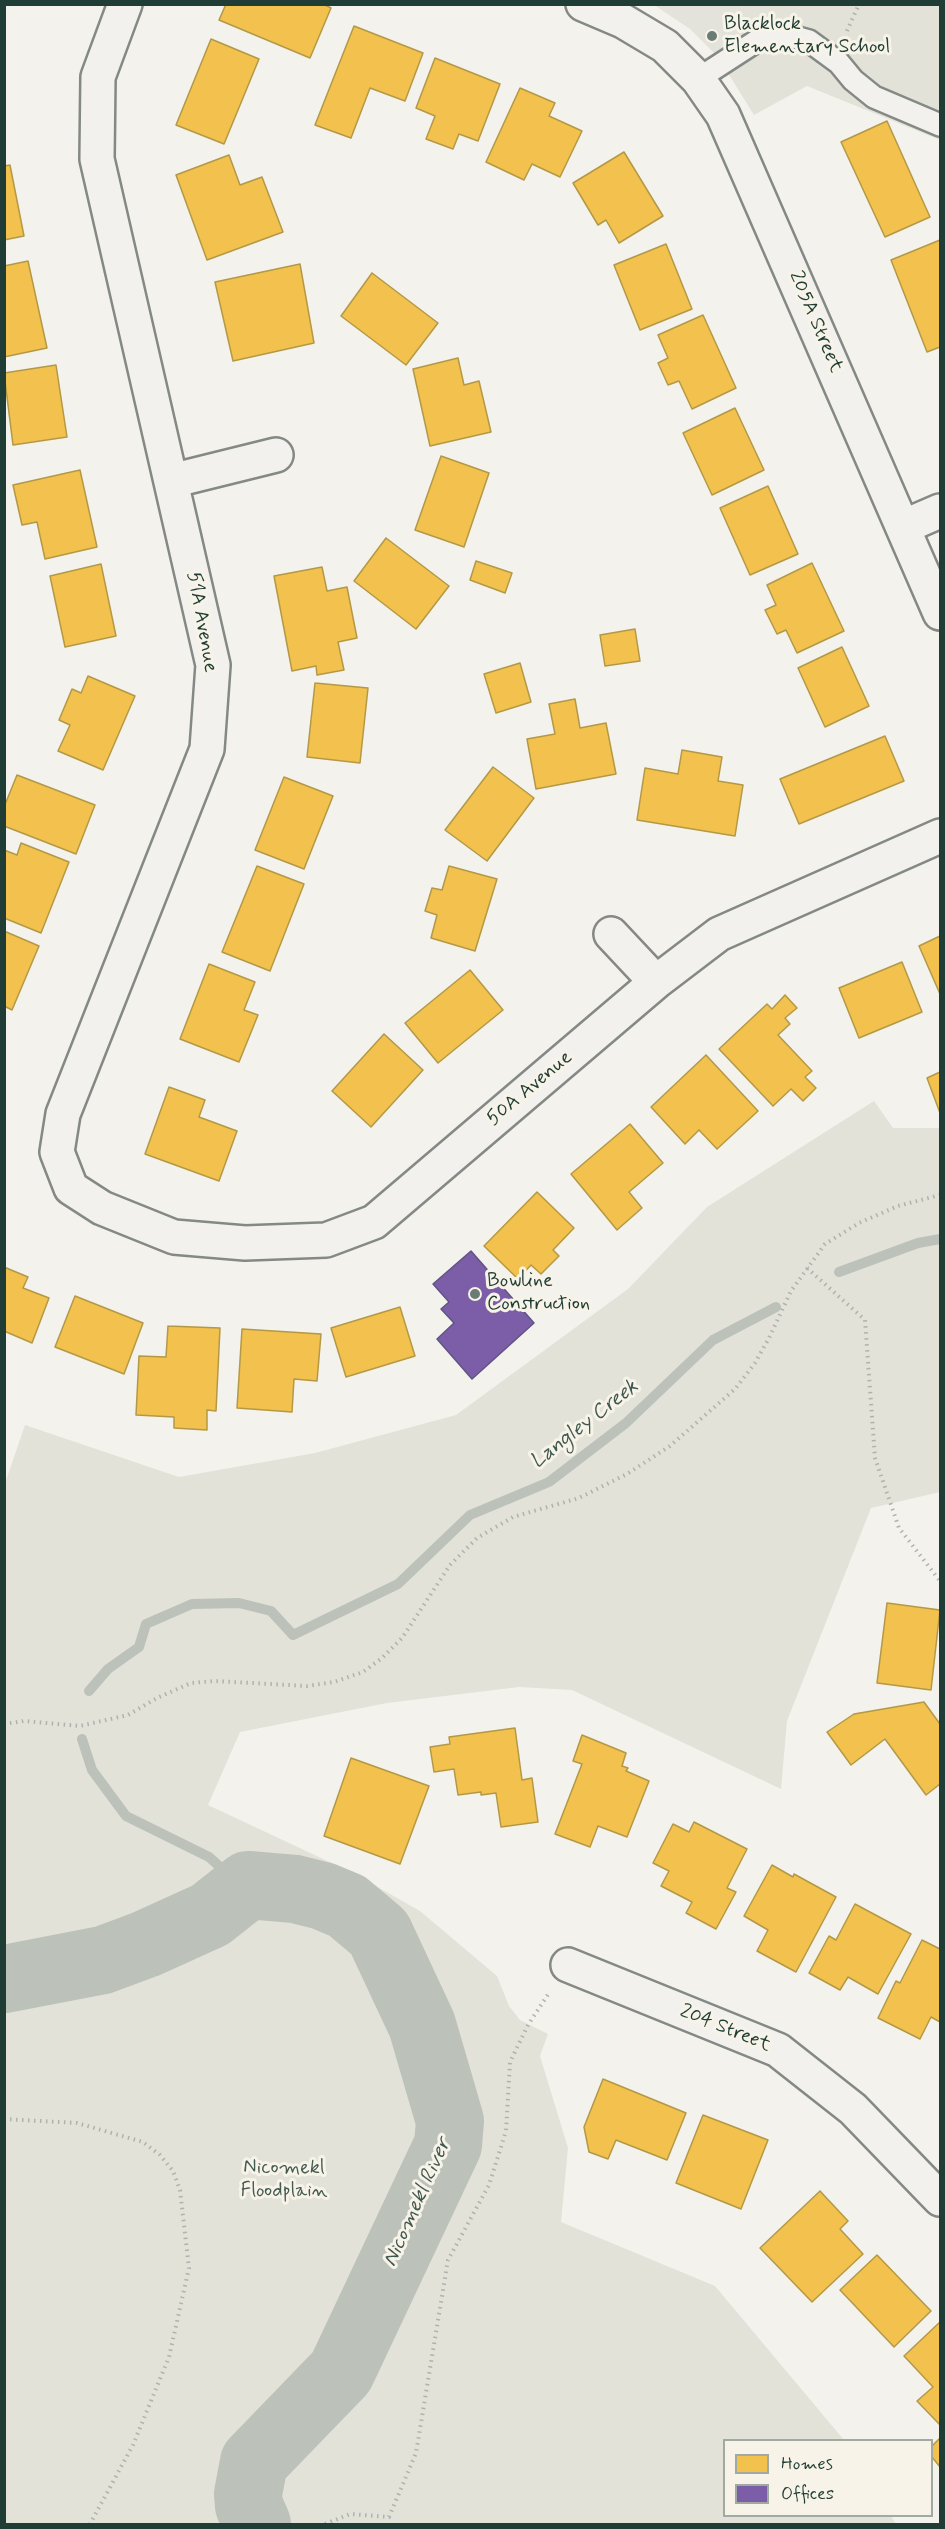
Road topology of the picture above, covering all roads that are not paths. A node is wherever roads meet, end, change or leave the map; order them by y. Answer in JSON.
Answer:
{"nodes":[{"id":1,"x":125,"y":4,"type":"edge"},
{"id":2,"x":583,"y":4,"type":"edge"},
{"id":3,"x":698,"y":79,"type":"junction"},
{"id":4,"x":940,"y":125,"type":"edge"},
{"id":5,"x":276,"y":455,"type":"dead end"},
{"id":6,"x":171,"y":481,"type":"junction"},
{"id":7,"x":940,"y":511,"type":"edge"},
{"id":8,"x":903,"y":527,"type":"junction"},
{"id":9,"x":940,"y":613,"type":"edge"},
{"id":10,"x":940,"y":836,"type":"edge"},
{"id":11,"x":611,"y":934,"type":"dead end"},
{"id":12,"x":656,"y":982,"type":"junction"},
{"id":13,"x":102,"y":1208,"type":"joint"},
{"id":14,"x":568,"y":1965,"type":"road end"},
{"id":15,"x":940,"y":2199,"type":"edge"}],
"edges":[{"from":1,"to":6,"type":"street","name":"51A Avenue"},
{"from":2,"to":3,"type":"street","name":"205A Street"},
{"from":3,"to":4,"type":"lane"},
{"from":3,"to":8,"type":"street","name":"205A Street"},
{"from":5,"to":6,"type":"street"},
{"from":6,"to":13,"type":"street","name":"51A Avenue"},
{"from":7,"to":8,"type":"street"},
{"from":8,"to":9,"type":"street","name":"205A Street"},
{"from":10,"to":12,"type":"street","name":"50A Avenue"},
{"from":11,"to":12,"type":"street"},
{"from":12,"to":13,"type":"street","name":"50A Avenue"},
{"from":14,"to":15,"type":"street","name":"204 Street"}]}
